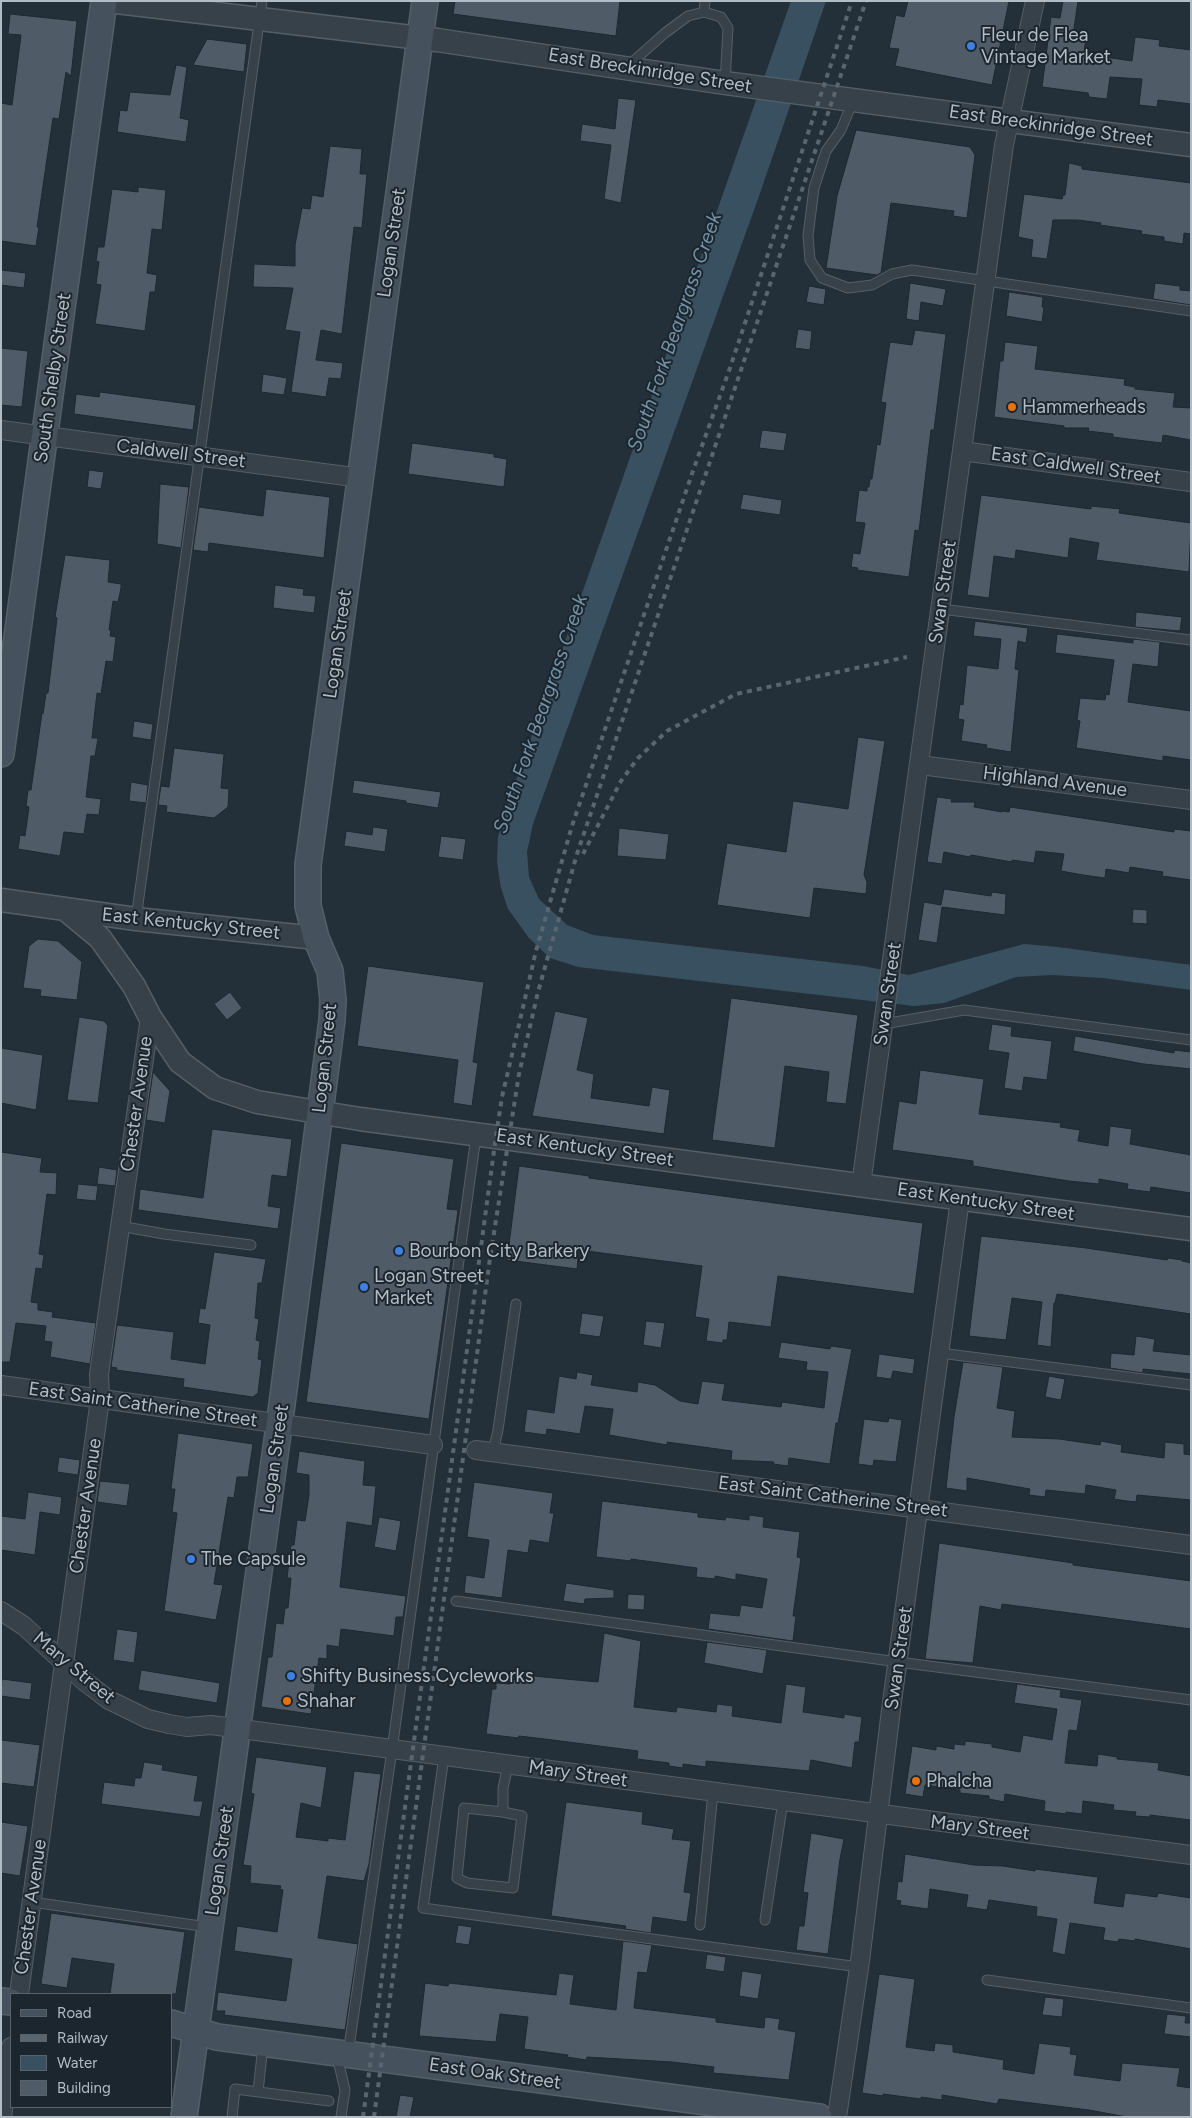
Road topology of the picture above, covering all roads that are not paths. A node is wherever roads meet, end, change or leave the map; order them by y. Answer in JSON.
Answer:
{"nodes":[{"id":1,"x":106,"y":1,"type":"edge"},
{"id":2,"x":426,"y":1,"type":"edge"},
{"id":3,"x":705,"y":1,"type":"edge"},
{"id":4,"x":1035,"y":1,"type":"edge"},
{"id":5,"x":260,"y":10,"type":"edge"},
{"id":6,"x":704,"y":12,"type":"junction"},
{"id":7,"x":420,"y":38,"type":"junction"},
{"id":8,"x":627,"y":67,"type":"junction"},
{"id":9,"x":725,"y":83,"type":"junction"},
{"id":10,"x":853,"y":100,"type":"junction"},
{"id":11,"x":1010,"y":121,"type":"junction"},
{"id":12,"x":1191,"y":145,"type":"edge"},
{"id":13,"x":985,"y":282,"type":"junction"},
{"id":14,"x":1191,"y":312,"type":"edge"},
{"id":15,"x":1,"y":430,"type":"edge"},
{"id":16,"x":46,"y":436,"type":"junction"},
{"id":17,"x":962,"y":451,"type":"junction"},
{"id":18,"x":198,"y":457,"type":"junction"},
{"id":19,"x":361,"y":478,"type":"junction"},
{"id":20,"x":1191,"y":482,"type":"edge"},
{"id":21,"x":941,"y":609,"type":"junction"},
{"id":22,"x":1191,"y":640,"type":"edge"},
{"id":23,"x":1,"y":754,"type":"edge"},
{"id":24,"x":920,"y":765,"type":"junction"},
{"id":25,"x":1191,"y":800,"type":"edge"},
{"id":26,"x":1,"y":900,"type":"edge"},
{"id":27,"x":66,"y":909,"type":"junction"},
{"id":28,"x":136,"y":919,"type":"junction"},
{"id":29,"x":316,"y":938,"type":"junction"},
{"id":30,"x":885,"y":1016,"type":"junction"},
{"id":31,"x":150,"y":1017,"type":"junction"},
{"id":32,"x":1191,"y":1040,"type":"edge"},
{"id":33,"x":319,"y":1112,"type":"junction"},
{"id":34,"x":476,"y":1133,"type":"junction"},
{"id":35,"x":861,"y":1185,"type":"junction"},
{"id":36,"x":960,"y":1199,"type":"junction"},
{"id":37,"x":120,"y":1226,"type":"junction"},
{"id":38,"x":1191,"y":1229,"type":"edge"},
{"id":39,"x":251,"y":1245,"type":"dead end"},
{"id":40,"x":516,"y":1304,"type":"dead end"},
{"id":41,"x":940,"y":1353,"type":"junction"},
{"id":42,"x":1,"y":1385,"type":"edge"},
{"id":43,"x":1191,"y":1385,"type":"edge"},
{"id":44,"x":100,"y":1399,"type":"junction"},
{"id":45,"x":280,"y":1424,"type":"junction"},
{"id":46,"x":434,"y":1444,"type":"junction"},
{"id":47,"x":476,"y":1450,"type":"dead end"},
{"id":48,"x":493,"y":1452,"type":"junction"},
{"id":49,"x":920,"y":1508,"type":"junction"},
{"id":50,"x":1191,"y":1544,"type":"edge"},
{"id":51,"x":456,"y":1602,"type":"dead end"},
{"id":52,"x":1,"y":1611,"type":"edge"},
{"id":53,"x":898,"y":1662,"type":"junction"},
{"id":54,"x":65,"y":1663,"type":"junction"},
{"id":55,"x":1191,"y":1700,"type":"edge"},
{"id":56,"x":236,"y":1729,"type":"junction"},
{"id":57,"x":392,"y":1750,"type":"junction"},
{"id":58,"x":444,"y":1756,"type":"junction"},
{"id":59,"x":508,"y":1765,"type":"junction"},
{"id":60,"x":713,"y":1792,"type":"junction"},
{"id":61,"x":782,"y":1801,"type":"junction"},
{"id":62,"x":503,"y":1812,"type":"junction"},
{"id":63,"x":878,"y":1814,"type":"junction"},
{"id":64,"x":1191,"y":1854,"type":"edge"},
{"id":65,"x":32,"y":1902,"type":"junction"},
{"id":66,"x":765,"y":1920,"type":"dead end"},
{"id":67,"x":700,"y":1925,"type":"dead end"},
{"id":68,"x":211,"y":1928,"type":"junction"},
{"id":69,"x":859,"y":1967,"type":"junction"},
{"id":70,"x":986,"y":1980,"type":"dead end"},
{"id":71,"x":19,"y":1993,"type":"edge"},
{"id":72,"x":1191,"y":2008,"type":"edge"},
{"id":73,"x":172,"y":2023,"type":"edge"},
{"id":74,"x":197,"y":2031,"type":"junction"},
{"id":75,"x":263,"y":2043,"type":"junction"},
{"id":76,"x":342,"y":2053,"type":"junction"},
{"id":77,"x":10,"y":2055,"type":"edge"},
{"id":78,"x":258,"y":2092,"type":"junction"},
{"id":79,"x":329,"y":2100,"type":"dead end"},
{"id":80,"x":2,"y":2117,"type":"edge"},
{"id":81,"x":184,"y":2117,"type":"edge"},
{"id":82,"x":232,"y":2117,"type":"edge"},
{"id":83,"x":341,"y":2117,"type":"edge"},
{"id":84,"x":820,"y":2117,"type":"edge"},
{"id":85,"x":837,"y":2117,"type":"edge"}],
"edges":[{"from":1,"to":5,"type":"street","name":"East Breckinridge Street"},
{"from":1,"to":16,"type":"main road","name":"South Shelby Street"},
{"from":2,"to":7,"type":"main road","name":"Logan Street"},
{"from":3,"to":6,"type":"lane"},
{"from":4,"to":11,"type":"street","name":"Swan Street"},
{"from":5,"to":7,"type":"street","name":"East Breckinridge Street"},
{"from":5,"to":18,"type":"lane"},
{"from":6,"to":8,"type":"lane"},
{"from":6,"to":9,"type":"lane"},
{"from":7,"to":8,"type":"street","name":"East Breckinridge Street"},
{"from":7,"to":19,"type":"main road","name":"Logan Street"},
{"from":8,"to":9,"type":"street","name":"East Breckinridge Street"},
{"from":9,"to":10,"type":"street","name":"East Breckinridge Street"},
{"from":10,"to":11,"type":"street","name":"East Breckinridge Street"},
{"from":10,"to":13,"type":"lane"},
{"from":11,"to":12,"type":"street","name":"East Breckinridge Street"},
{"from":11,"to":13,"type":"street","name":"Swan Street"},
{"from":13,"to":14,"type":"lane"},
{"from":13,"to":17,"type":"street","name":"Swan Street"},
{"from":15,"to":16,"type":"street","name":"Caldwell Street"},
{"from":16,"to":18,"type":"street","name":"Caldwell Street"},
{"from":16,"to":23,"type":"main road","name":"South Shelby Street"},
{"from":17,"to":20,"type":"street","name":"East Caldwell Street"},
{"from":17,"to":21,"type":"street","name":"Swan Street"},
{"from":18,"to":19,"type":"street","name":"Caldwell Street"},
{"from":18,"to":28,"type":"lane"},
{"from":19,"to":29,"type":"main road","name":"Logan Street"},
{"from":21,"to":22,"type":"lane"},
{"from":21,"to":24,"type":"street","name":"Swan Street"},
{"from":24,"to":25,"type":"street","name":"Highland Avenue"},
{"from":24,"to":30,"type":"street","name":"Swan Street"},
{"from":26,"to":27,"type":"street","name":"East Kentucky Street"},
{"from":27,"to":28,"type":"street","name":"East Kentucky Street"},
{"from":27,"to":31,"type":"street","name":"East Kentucky Street"},
{"from":28,"to":29,"type":"street","name":"East Kentucky Street"},
{"from":29,"to":33,"type":"main road","name":"Logan Street"},
{"from":30,"to":32,"type":"lane"},
{"from":30,"to":35,"type":"street","name":"Swan Street"},
{"from":31,"to":33,"type":"street","name":"East Kentucky Street"},
{"from":31,"to":37,"type":"street","name":"Chester Avenue"},
{"from":33,"to":34,"type":"street","name":"East Kentucky Street"},
{"from":33,"to":45,"type":"main road","name":"Logan Street"},
{"from":34,"to":35,"type":"street","name":"East Kentucky Street"},
{"from":34,"to":46,"type":"lane"},
{"from":35,"to":36,"type":"street","name":"East Kentucky Street"},
{"from":36,"to":38,"type":"street","name":"East Kentucky Street"},
{"from":36,"to":41,"type":"street","name":"Swan Street"},
{"from":37,"to":39,"type":"lane"},
{"from":37,"to":44,"type":"street","name":"Chester Avenue"},
{"from":40,"to":48,"type":"lane"},
{"from":41,"to":43,"type":"lane"},
{"from":41,"to":49,"type":"street","name":"Swan Street"},
{"from":42,"to":44,"type":"street","name":"East Saint Catherine Street"},
{"from":44,"to":45,"type":"street","name":"East Saint Catherine Street"},
{"from":44,"to":54,"type":"street","name":"Chester Avenue"},
{"from":45,"to":46,"type":"street","name":"East Saint Catherine Street"},
{"from":45,"to":56,"type":"main road","name":"Logan Street"},
{"from":46,"to":57,"type":"lane"},
{"from":47,"to":48,"type":"street","name":"East Saint Catherine Street"},
{"from":48,"to":49,"type":"street","name":"East Saint Catherine Street"},
{"from":49,"to":50,"type":"street","name":"East Saint Catherine Street"},
{"from":49,"to":53,"type":"street","name":"Swan Street"},
{"from":51,"to":53,"type":"lane"},
{"from":52,"to":54,"type":"street","name":"Mary Street"},
{"from":53,"to":55,"type":"lane"},
{"from":53,"to":63,"type":"street","name":"Swan Street"},
{"from":54,"to":56,"type":"street","name":"Mary Street"},
{"from":54,"to":65,"type":"street","name":"Chester Avenue"},
{"from":56,"to":57,"type":"street","name":"Mary Street"},
{"from":56,"to":68,"type":"main road","name":"Logan Street"},
{"from":57,"to":58,"type":"street","name":"Mary Street"},
{"from":57,"to":76,"type":"lane"},
{"from":58,"to":59,"type":"street","name":"Mary Street"},
{"from":58,"to":69,"type":"lane"},
{"from":59,"to":60,"type":"street","name":"Mary Street"},
{"from":59,"to":62,"type":"lane"},
{"from":60,"to":61,"type":"street","name":"Mary Street"},
{"from":60,"to":67,"type":"lane"},
{"from":61,"to":63,"type":"street","name":"Mary Street"},
{"from":61,"to":66,"type":"lane"},
{"from":62,"to":62,"type":"lane"},
{"from":63,"to":64,"type":"street","name":"Mary Street"},
{"from":63,"to":69,"type":"street","name":"Swan Street"},
{"from":65,"to":68,"type":"lane"},
{"from":65,"to":71,"type":"street","name":"Chester Avenue"},
{"from":68,"to":74,"type":"main road","name":"Logan Street"},
{"from":69,"to":85,"type":"street","name":"Swan Street"},
{"from":70,"to":72,"type":"lane"},
{"from":73,"to":74,"type":"main road","name":"East Oak Street"},
{"from":74,"to":75,"type":"main road","name":"East Oak Street"},
{"from":74,"to":81,"type":"main road","name":"Logan Street"},
{"from":75,"to":76,"type":"main road","name":"East Oak Street"},
{"from":75,"to":78,"type":"lane"},
{"from":76,"to":83,"type":"lane"},
{"from":76,"to":84,"type":"main road","name":"East Oak Street"},
{"from":77,"to":80,"type":"street"},
{"from":78,"to":79,"type":"lane"},
{"from":78,"to":82,"type":"lane"}]}
